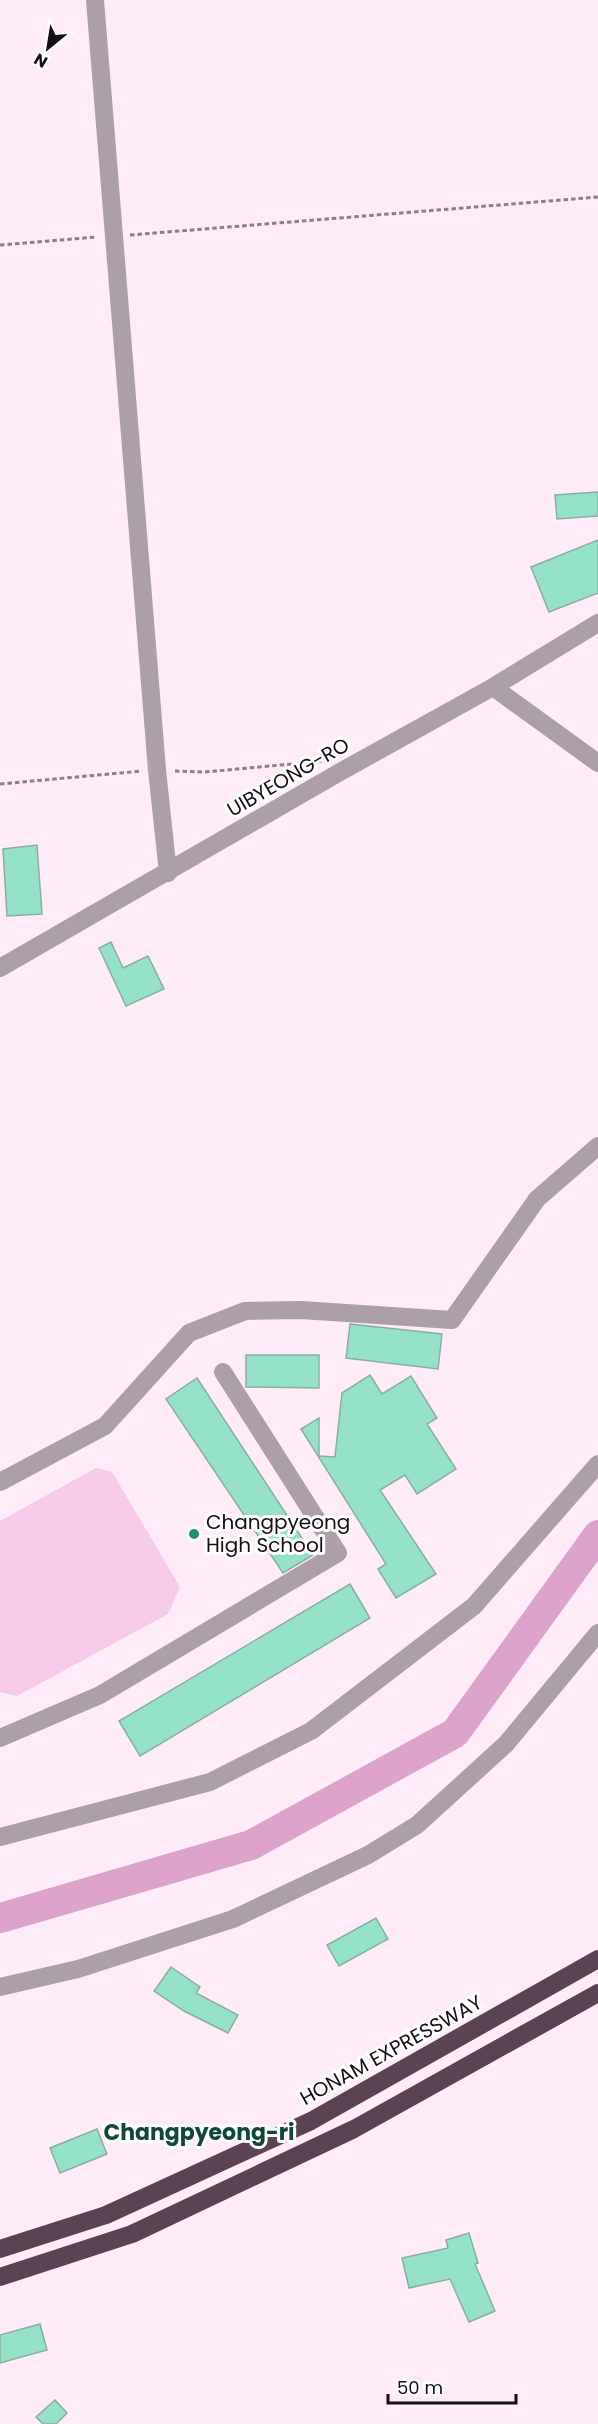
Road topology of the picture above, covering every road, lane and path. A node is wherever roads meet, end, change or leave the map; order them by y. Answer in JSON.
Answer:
{"nodes":[{"id":1,"x":94,"y":0,"type":"edge"},
{"id":2,"x":598,"y":197,"type":"edge"},
{"id":3,"x":113,"y":236,"type":"junction"},
{"id":4,"x":0,"y":244,"type":"edge"},
{"id":5,"x":598,"y":623,"type":"edge"},
{"id":6,"x":493,"y":687,"type":"junction"},
{"id":7,"x":598,"y":763,"type":"edge"},
{"id":8,"x":168,"y":873,"type":"junction"},
{"id":9,"x":0,"y":968,"type":"edge"},
{"id":10,"x":598,"y":1146,"type":"edge"},
{"id":11,"x":223,"y":1372,"type":"dead end"},
{"id":12,"x":598,"y":1464,"type":"edge"},
{"id":13,"x":0,"y":1482,"type":"edge"},
{"id":14,"x":598,"y":1633,"type":"edge"},
{"id":15,"x":0,"y":1738,"type":"edge"},
{"id":16,"x":0,"y":1837,"type":"edge"},
{"id":17,"x":598,"y":1959,"type":"edge"},
{"id":18,"x":0,"y":1987,"type":"edge"},
{"id":19,"x":598,"y":1993,"type":"edge"},
{"id":20,"x":0,"y":2249,"type":"edge"},
{"id":21,"x":0,"y":2277,"type":"edge"}],
"edges":[{"from":1,"to":3,"type":"street"},
{"from":2,"to":3,"type":"path"},
{"from":3,"to":4,"type":"path"},
{"from":3,"to":8,"type":"street"},
{"from":5,"to":6,"type":"street","name":"UIBYEONG-RO"},
{"from":6,"to":7,"type":"street"},
{"from":6,"to":8,"type":"street","name":"UIBYEONG-RO"},
{"from":8,"to":9,"type":"street","name":"UIBYEONG-RO"},
{"from":10,"to":13,"type":"street"},
{"from":11,"to":15,"type":"street"},
{"from":12,"to":16,"type":"street"},
{"from":14,"to":18,"type":"street"},
{"from":17,"to":20,"type":"highway","name":"HONAM EXPRESSWAY"},
{"from":19,"to":21,"type":"highway"}]}
